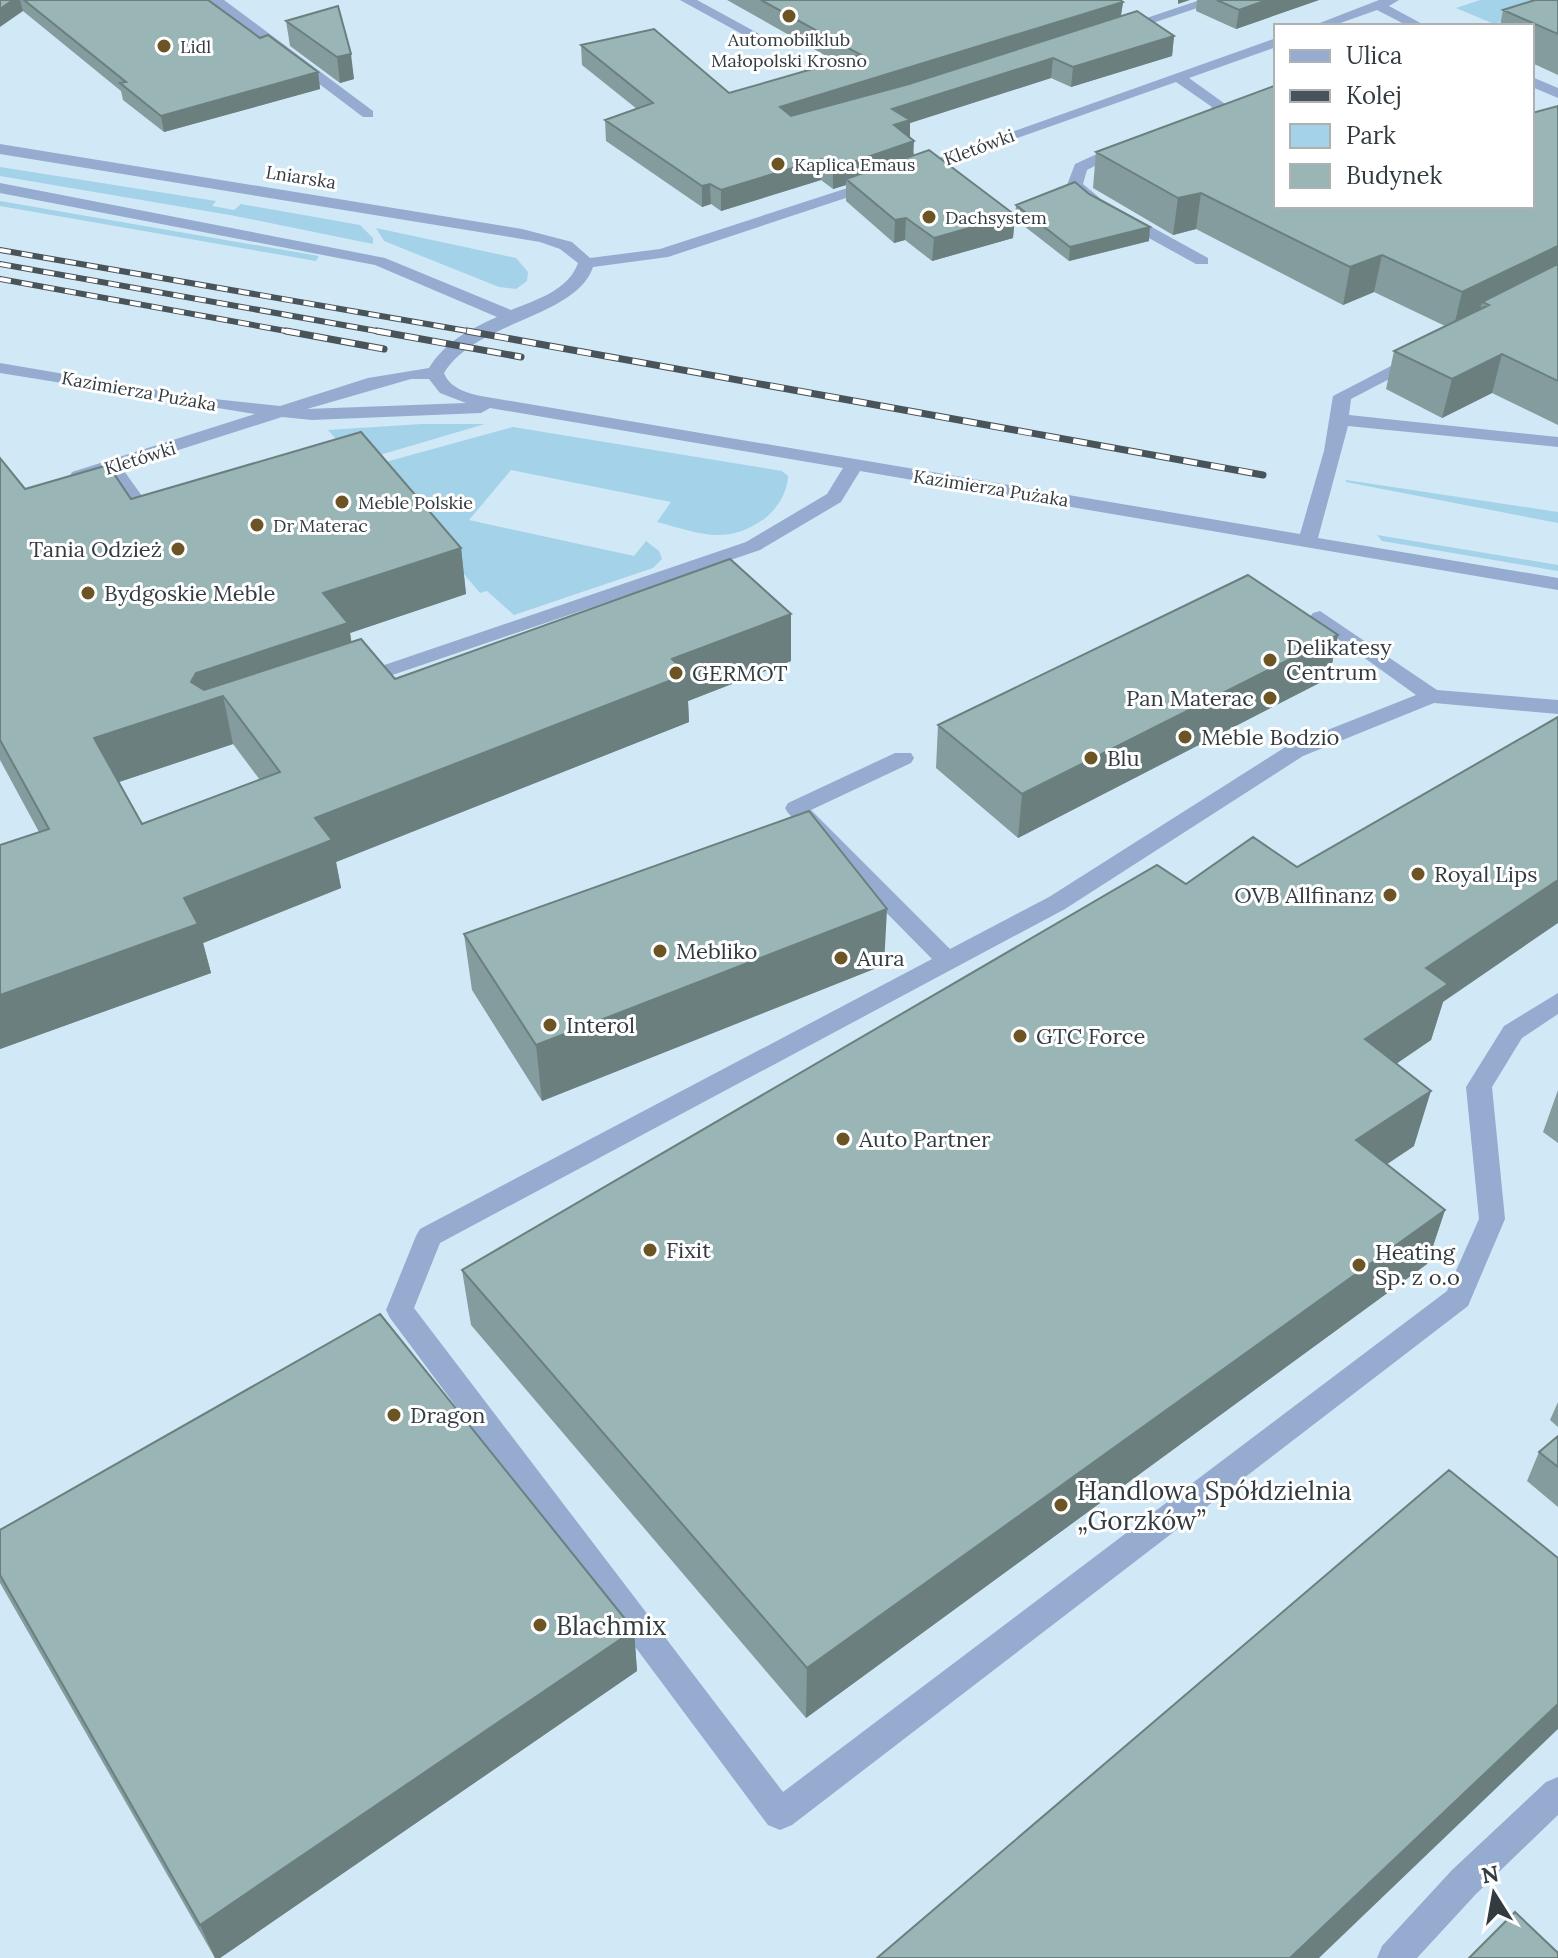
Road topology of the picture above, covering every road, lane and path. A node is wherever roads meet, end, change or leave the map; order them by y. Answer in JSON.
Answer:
{"nodes":[{"id":1,"x":215,"y":0,"type":"edge"},
{"id":2,"x":687,"y":0,"type":"edge"},
{"id":3,"x":1214,"y":0,"type":"edge"},
{"id":4,"x":1392,"y":0,"type":"edge"},
{"id":5,"x":1377,"y":5,"type":"junction"},
{"id":6,"x":1325,"y":24,"type":"edge"},
{"id":7,"x":1415,"y":24,"type":"edge"},
{"id":8,"x":1109,"y":33,"type":"edge"},
{"id":9,"x":756,"y":36,"type":"dead end"},
{"id":10,"x":1274,"y":43,"type":"edge"},
{"id":11,"x":1178,"y":77,"type":"junction"},
{"id":12,"x":1534,"y":82,"type":"edge"},
{"id":13,"x":1558,"y":94,"type":"edge"},
{"id":14,"x":368,"y":114,"type":"dead end"},
{"id":15,"x":1183,"y":128,"type":"edge"},
{"id":16,"x":1142,"y":141,"type":"edge"},
{"id":17,"x":0,"y":149,"type":"edge"},
{"id":18,"x":0,"y":188,"type":"edge"},
{"id":19,"x":1202,"y":261,"type":"dead end"},
{"id":20,"x":586,"y":263,"type":"junction"},
{"id":21,"x":510,"y":316,"type":"junction"},
{"id":22,"x":1437,"y":348,"type":"edge"},
{"id":23,"x":0,"y":368,"type":"edge"},
{"id":24,"x":435,"y":373,"type":"junction"},
{"id":25,"x":515,"y":407,"type":"junction"},
{"id":26,"x":279,"y":412,"type":"junction"},
{"id":27,"x":1341,"y":420,"type":"junction"},
{"id":28,"x":1558,"y":442,"type":"edge"},
{"id":29,"x":854,"y":466,"type":"junction"},
{"id":30,"x":112,"y":467,"type":"junction"},
{"id":31,"x":56,"y":482,"type":"edge"},
{"id":32,"x":171,"y":502,"type":"edge"},
{"id":33,"x":1308,"y":541,"type":"junction"},
{"id":34,"x":1558,"y":584,"type":"edge"},
{"id":35,"x":1320,"y":617,"type":"dead end"},
{"id":36,"x":337,"y":688,"type":"edge"},
{"id":37,"x":1432,"y":696,"type":"junction"},
{"id":38,"x":1557,"y":705,"type":"edge"},
{"id":39,"x":903,"y":758,"type":"dead end"},
{"id":40,"x":947,"y":960,"type":"junction"},
{"id":41,"x":1558,"y":1002,"type":"edge"},
{"id":42,"x":1558,"y":1793,"type":"edge"},
{"id":43,"x":1394,"y":1958,"type":"edge"}],
"edges":[{"from":1,"to":14,"type":"street"},
{"from":2,"to":9,"type":"street"},
{"from":3,"to":8,"type":"street"},
{"from":4,"to":5,"type":"street"},
{"from":5,"to":6,"type":"street"},
{"from":5,"to":7,"type":"street"},
{"from":10,"to":11,"type":"street","name":"Kletówki"},
{"from":11,"to":15,"type":"street"},
{"from":11,"to":20,"type":"street","name":"Kletówki"},
{"from":12,"to":13,"type":"street"},
{"from":16,"to":19,"type":"street"},
{"from":17,"to":20,"type":"street","name":"Lniarska"},
{"from":18,"to":21,"type":"street"},
{"from":20,"to":21,"type":"street"},
{"from":21,"to":24,"type":"street"},
{"from":22,"to":27,"type":"street"},
{"from":23,"to":26,"type":"street","name":"Kazimierza Pużaka"},
{"from":24,"to":25,"type":"street","name":"Kazimierza Pużaka"},
{"from":24,"to":26,"type":"street","name":"Kletówki"},
{"from":25,"to":26,"type":"street"},
{"from":25,"to":29,"type":"street","name":"Kazimierza Pużaka"},
{"from":26,"to":30,"type":"street","name":"Kletówki"},
{"from":27,"to":28,"type":"street"},
{"from":27,"to":33,"type":"street"},
{"from":29,"to":33,"type":"street","name":"Kazimierza Pużaka"},
{"from":29,"to":36,"type":"street"},
{"from":30,"to":31,"type":"street","name":"Kletówki"},
{"from":30,"to":32,"type":"street"},
{"from":33,"to":34,"type":"street","name":"Kazimierza Pużaka"},
{"from":35,"to":37,"type":"street"},
{"from":37,"to":38,"type":"street"},
{"from":37,"to":40,"type":"street"},
{"from":39,"to":40,"type":"street"},
{"from":40,"to":41,"type":"street"},
{"from":42,"to":43,"type":"street"}]}
